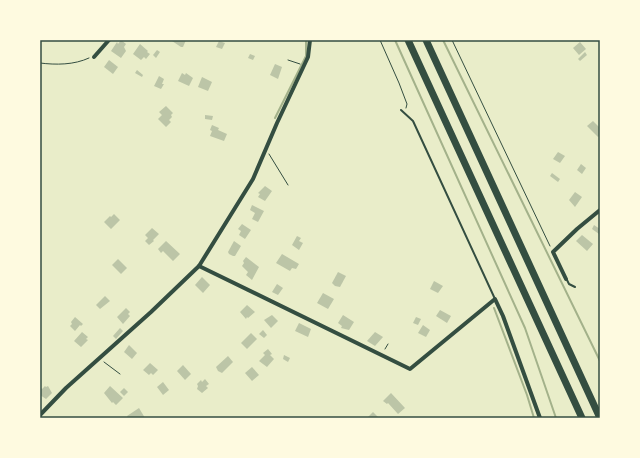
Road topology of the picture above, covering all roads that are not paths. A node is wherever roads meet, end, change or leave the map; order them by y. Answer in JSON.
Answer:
{"nodes":[{"id":1,"x":109,"y":40,"type":"edge"},
{"id":2,"x":310,"y":40,"type":"edge"},
{"id":3,"x":408,"y":40,"type":"edge"},
{"id":4,"x":426,"y":40,"type":"edge"},
{"id":5,"x":94,"y":57,"type":"road end"},
{"id":6,"x":401,"y":110,"type":"dead end"},
{"id":7,"x":600,"y":210,"type":"edge"},
{"id":8,"x":200,"y":266,"type":"junction"},
{"id":9,"x":566,"y":279,"type":"joint"},
{"id":10,"x":575,"y":287,"type":"dead end"},
{"id":11,"x":495,"y":299,"type":"junction"},
{"id":12,"x":40,"y":415,"type":"edge"},
{"id":13,"x":540,"y":418,"type":"edge"},
{"id":14,"x":582,"y":418,"type":"edge"},
{"id":15,"x":600,"y":418,"type":"edge"}],
"edges":[{"from":1,"to":5,"type":"street"},
{"from":2,"to":8,"type":"street"},
{"from":3,"to":14,"type":"highway"},
{"from":4,"to":15,"type":"highway"},
{"from":6,"to":11,"type":"lane"},
{"from":7,"to":9,"type":"street"},
{"from":8,"to":11,"type":"street"},
{"from":8,"to":12,"type":"street"},
{"from":9,"to":10,"type":"lane"},
{"from":11,"to":13,"type":"street"}]}
